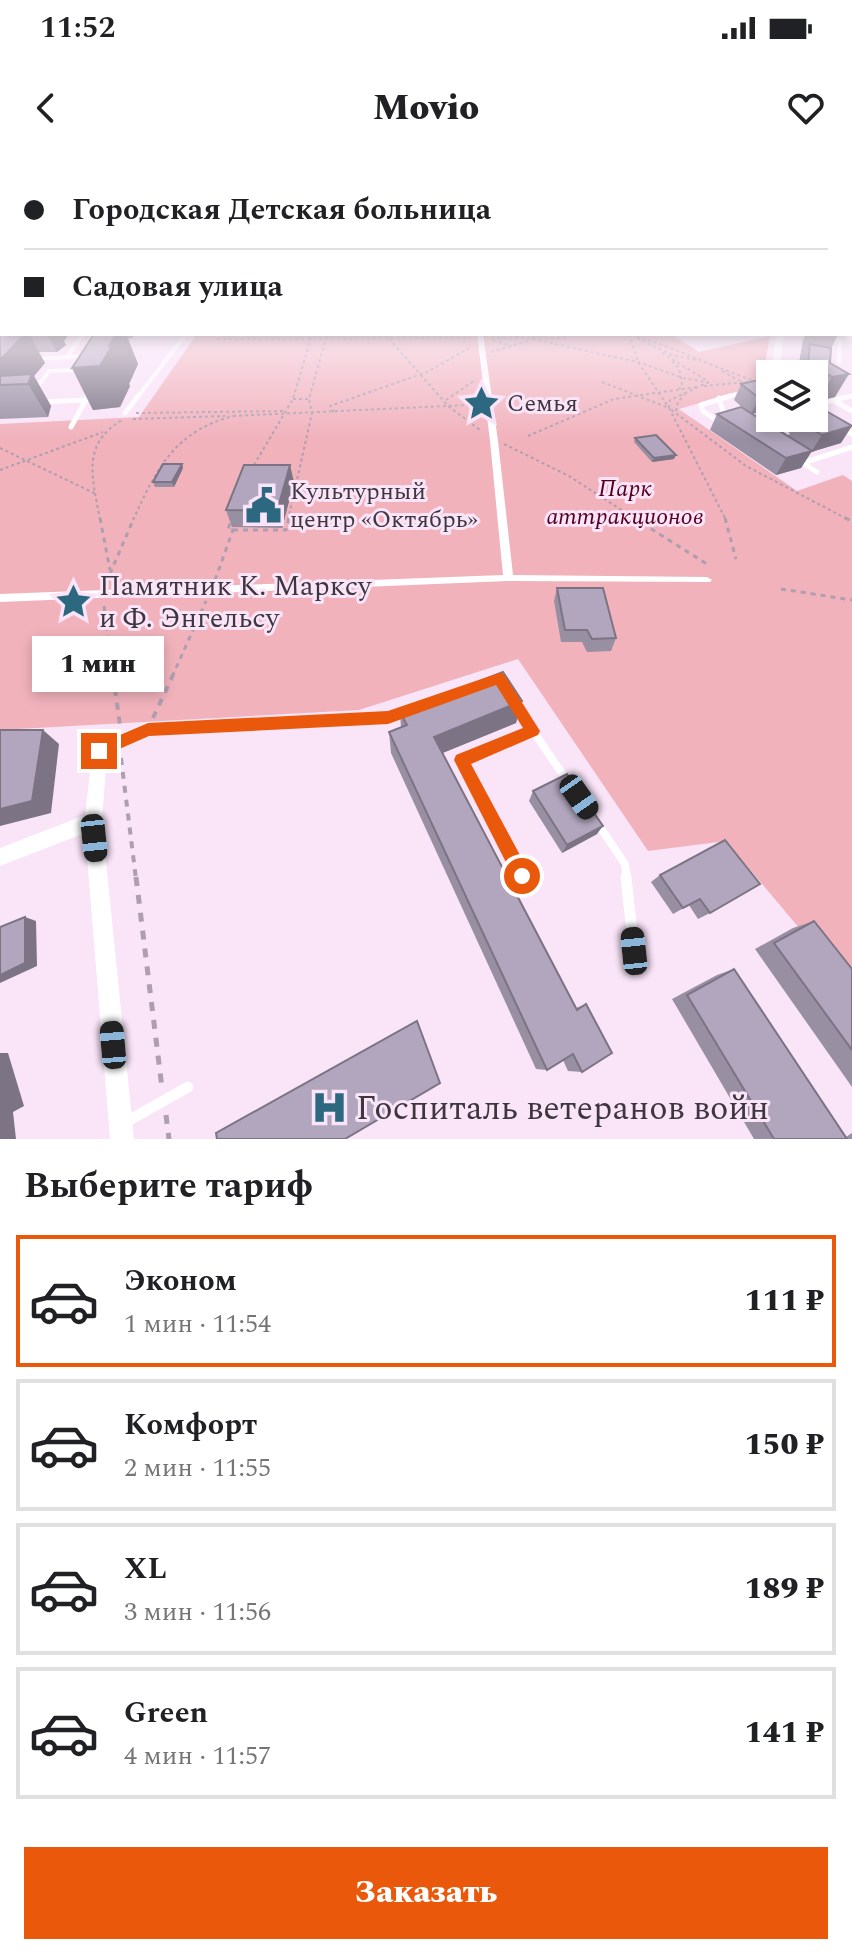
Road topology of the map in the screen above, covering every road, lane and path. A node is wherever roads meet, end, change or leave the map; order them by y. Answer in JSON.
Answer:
{"nodes":[{"id":1,"x":73,"y":348,"type":"edge"},
{"id":2,"x":175,"y":348,"type":"edge"},
{"id":3,"x":308,"y":348,"type":"edge"},
{"id":4,"x":323,"y":348,"type":"edge"},
{"id":5,"x":396,"y":348,"type":"edge"},
{"id":6,"x":464,"y":348,"type":"edge"},
{"id":7,"x":482,"y":348,"type":"edge"},
{"id":8,"x":506,"y":348,"type":"edge"},
{"id":9,"x":573,"y":348,"type":"edge"},
{"id":10,"x":634,"y":348,"type":"edge"},
{"id":11,"x":654,"y":348,"type":"edge"},
{"id":12,"x":655,"y":348,"type":"edge"},
{"id":13,"x":676,"y":348,"type":"edge"},
{"id":14,"x":840,"y":348,"type":"edge"},
{"id":15,"x":483,"y":354,"type":"junction"},
{"id":16,"x":86,"y":356,"type":"edge"},
{"id":17,"x":67,"y":357,"type":"junction"},
{"id":18,"x":670,"y":358,"type":"junction"},
{"id":19,"x":21,"y":359,"type":"edge"},
{"id":20,"x":703,"y":361,"type":"junction"},
{"id":21,"x":638,"y":362,"type":"junction"},
{"id":22,"x":839,"y":362,"type":"dead end"},
{"id":23,"x":715,"y":367,"type":"junction"},
{"id":24,"x":90,"y":369,"type":"edge"},
{"id":25,"x":419,"y":374,"type":"junction"},
{"id":26,"x":486,"y":374,"type":"junction"},
{"id":27,"x":679,"y":377,"type":"junction"},
{"id":28,"x":98,"y":379,"type":"edge"},
{"id":29,"x":755,"y":381,"type":"joint"},
{"id":30,"x":602,"y":382,"type":"dead end"},
{"id":31,"x":709,"y":382,"type":"junction"},
{"id":32,"x":741,"y":382,"type":"junction"},
{"id":33,"x":735,"y":383,"type":"junction"},
{"id":34,"x":700,"y":386,"type":"junction"},
{"id":35,"x":679,"y":389,"type":"junction"},
{"id":36,"x":756,"y":389,"type":"edge"},
{"id":37,"x":658,"y":391,"type":"junction"},
{"id":38,"x":34,"y":392,"type":"edge"},
{"id":39,"x":688,"y":392,"type":"junction"},
{"id":40,"x":636,"y":395,"type":"junction"},
{"id":41,"x":852,"y":396,"type":"edge"},
{"id":42,"x":719,"y":398,"type":"junction"},
{"id":43,"x":293,"y":399,"type":"junction"},
{"id":44,"x":309,"y":399,"type":"junction"},
{"id":45,"x":86,"y":400,"type":"junction"},
{"id":46,"x":445,"y":400,"type":"junction"},
{"id":47,"x":833,"y":400,"type":"junction"},
{"id":48,"x":828,"y":401,"type":"edge"},
{"id":49,"x":26,"y":403,"type":"edge"},
{"id":50,"x":448,"y":406,"type":"junction"},
{"id":51,"x":669,"y":408,"type":"junction"},
{"id":52,"x":852,"y":411,"type":"edge"},
{"id":53,"x":215,"y":412,"type":"junction"},
{"id":54,"x":334,"y":412,"type":"junction"},
{"id":55,"x":125,"y":413,"type":"joint"},
{"id":56,"x":283,"y":413,"type":"junction"},
{"id":57,"x":312,"y":413,"type":"junction"},
{"id":58,"x":491,"y":413,"type":"junction"},
{"id":59,"x":676,"y":414,"type":"junction"},
{"id":60,"x":233,"y":416,"type":"junction"},
{"id":61,"x":212,"y":417,"type":"junction"},
{"id":62,"x":828,"y":420,"type":"edge"},
{"id":63,"x":740,"y":422,"type":"edge"},
{"id":64,"x":722,"y":424,"type":"edge"},
{"id":65,"x":71,"y":427,"type":"dead end"},
{"id":66,"x":103,"y":432,"type":"junction"},
{"id":67,"x":852,"y":434,"type":"edge"},
{"id":68,"x":528,"y":436,"type":"dead end"},
{"id":69,"x":494,"y":441,"type":"junction"},
{"id":70,"x":852,"y":447,"type":"edge"},
{"id":71,"x":0,"y":448,"type":"edge"},
{"id":72,"x":790,"y":455,"type":"edge"},
{"id":73,"x":23,"y":461,"type":"junction"},
{"id":74,"x":803,"y":463,"type":"junction"},
{"id":75,"x":254,"y":465,"type":"edge"},
{"id":76,"x":0,"y":470,"type":"edge"},
{"id":77,"x":817,"y":472,"type":"dead end"},
{"id":78,"x":96,"y":494,"type":"junction"},
{"id":79,"x":232,"y":517,"type":"edge"},
{"id":80,"x":852,"y":519,"type":"edge"},
{"id":81,"x":233,"y":530,"type":"junction"},
{"id":82,"x":736,"y":559,"type":"dead end"},
{"id":83,"x":710,"y":566,"type":"dead end"},
{"id":84,"x":508,"y":578,"type":"junction"},
{"id":85,"x":707,"y":580,"type":"dead end"},
{"id":86,"x":212,"y":588,"type":"junction"},
{"id":87,"x":781,"y":589,"type":"dead end"},
{"id":88,"x":102,"y":592,"type":"junction"},
{"id":89,"x":0,"y":598,"type":"edge"},
{"id":90,"x":852,"y":600,"type":"edge"},
{"id":91,"x":507,"y":691,"type":"edge"},
{"id":92,"x":416,"y":708,"type":"edge"},
{"id":93,"x":148,"y":729,"type":"junction"},
{"id":94,"x":533,"y":731,"type":"junction"},
{"id":95,"x":121,"y":746,"type":"junction"},
{"id":96,"x":575,"y":791,"type":"edge"},
{"id":97,"x":592,"y":816,"type":"edge"},
{"id":98,"x":93,"y":821,"type":"junction"},
{"id":99,"x":0,"y":857,"type":"edge"},
{"id":100,"x":522,"y":876,"type":"dead end"},
{"id":101,"x":634,"y":951,"type":"dead end"},
{"id":102,"x":188,"y":1087,"type":"dead end"},
{"id":103,"x":164,"y":1101,"type":"junction"},
{"id":104,"x":121,"y":1132,"type":"edge"},
{"id":105,"x":169,"y":1139,"type":"edge"}],
"edges":[{"from":1,"to":17,"type":"lane"},
{"from":2,"to":55,"type":"lane"},
{"from":3,"to":43,"type":"path"},
{"from":4,"to":44,"type":"path"},
{"from":5,"to":25,"type":"path"},
{"from":6,"to":25,"type":"path"},
{"from":7,"to":15,"type":"street"},
{"from":8,"to":15,"type":"path"},
{"from":9,"to":21,"type":"path"},
{"from":10,"to":21,"type":"path"},
{"from":11,"to":18,"type":"path"},
{"from":12,"to":20,"type":"path"},
{"from":13,"to":20,"type":"path"},
{"from":14,"to":22,"type":"lane"},
{"from":15,"to":26,"type":"street"},
{"from":16,"to":17,"type":"lane"},
{"from":17,"to":19,"type":"lane"},
{"from":18,"to":27,"type":"path"},
{"from":18,"to":31,"type":"path"},
{"from":20,"to":23,"type":"path"},
{"from":21,"to":27,"type":"path"},
{"from":21,"to":37,"type":"path"},
{"from":23,"to":29,"type":"path"},
{"from":23,"to":32,"type":"path"},
{"from":24,"to":38,"type":"lane"},
{"from":25,"to":46,"type":"path"},
{"from":25,"to":54,"type":"path"},
{"from":26,"to":46,"type":"path"},
{"from":26,"to":58,"type":"street"},
{"from":27,"to":31,"type":"path"},
{"from":27,"to":35,"type":"path"},
{"from":28,"to":45,"type":"lane"},
{"from":29,"to":32,"type":"path"},
{"from":30,"to":40,"type":"path"},
{"from":31,"to":33,"type":"path"},
{"from":31,"to":34,"type":"path"},
{"from":32,"to":33,"type":"path"},
{"from":33,"to":34,"type":"path"},
{"from":34,"to":35,"type":"path"},
{"from":34,"to":39,"type":"path"},
{"from":35,"to":37,"type":"path"},
{"from":36,"to":42,"type":"lane"},
{"from":37,"to":40,"type":"path"},
{"from":37,"to":51,"type":"path"},
{"from":39,"to":51,"type":"path"},
{"from":39,"to":59,"type":"path"},
{"from":40,"to":51,"type":"path"},
{"from":40,"to":68,"type":"path"},
{"from":41,"to":47,"type":"lane"},
{"from":42,"to":63,"type":"lane"},
{"from":42,"to":64,"type":"lane"},
{"from":43,"to":44,"type":"path"},
{"from":43,"to":56,"type":"path"},
{"from":44,"to":57,"type":"path"},
{"from":45,"to":49,"type":"lane"},
{"from":45,"to":65,"type":"lane"},
{"from":46,"to":50,"type":"path"},
{"from":47,"to":48,"type":"lane"},
{"from":47,"to":52,"type":"lane"},
{"from":50,"to":54,"type":"path"},
{"from":50,"to":58,"type":"path"},
{"from":50,"to":69,"type":"path"},
{"from":51,"to":59,"type":"path"},
{"from":51,"to":82,"type":"path"},
{"from":53,"to":55,"type":"path"},
{"from":53,"to":56,"type":"path"},
{"from":53,"to":61,"type":"path"},
{"from":54,"to":57,"type":"path"},
{"from":56,"to":57,"type":"path"},
{"from":56,"to":60,"type":"path"},
{"from":56,"to":75,"type":"path"},
{"from":57,"to":81,"type":"path"},
{"from":58,"to":69,"type":"street"},
{"from":59,"to":80,"type":"path"},
{"from":60,"to":61,"type":"path"},
{"from":60,"to":78,"type":"path"},
{"from":61,"to":66,"type":"path"},
{"from":62,"to":67,"type":"street"},
{"from":66,"to":73,"type":"path"},
{"from":66,"to":78,"type":"path"},
{"from":69,"to":83,"type":"path"},
{"from":69,"to":84,"type":"street"},
{"from":70,"to":74,"type":"lane"},
{"from":71,"to":73,"type":"path"},
{"from":72,"to":74,"type":"lane"},
{"from":73,"to":76,"type":"path"},
{"from":73,"to":78,"type":"path"},
{"from":74,"to":77,"type":"lane"},
{"from":79,"to":81,"type":"path"},
{"from":81,"to":86,"type":"path"},
{"from":84,"to":85,"type":"street"},
{"from":84,"to":86,"type":"street"},
{"from":86,"to":88,"type":"street"},
{"from":86,"to":93,"type":"path"},
{"from":87,"to":90,"type":"path"},
{"from":88,"to":89,"type":"street"},
{"from":88,"to":95,"type":"path"},
{"from":91,"to":94,"type":"lane"},
{"from":92,"to":93,"type":"lane"},
{"from":93,"to":95,"type":"street"},
{"from":94,"to":96,"type":"lane"},
{"from":94,"to":100,"type":"lane"},
{"from":95,"to":98,"type":"street"},
{"from":95,"to":103,"type":"path"},
{"from":97,"to":101,"type":"lane"},
{"from":98,"to":99,"type":"street"},
{"from":98,"to":104,"type":"street"},
{"from":102,"to":103,"type":"lane"},
{"from":103,"to":104,"type":"lane"},
{"from":103,"to":105,"type":"path"}]}
